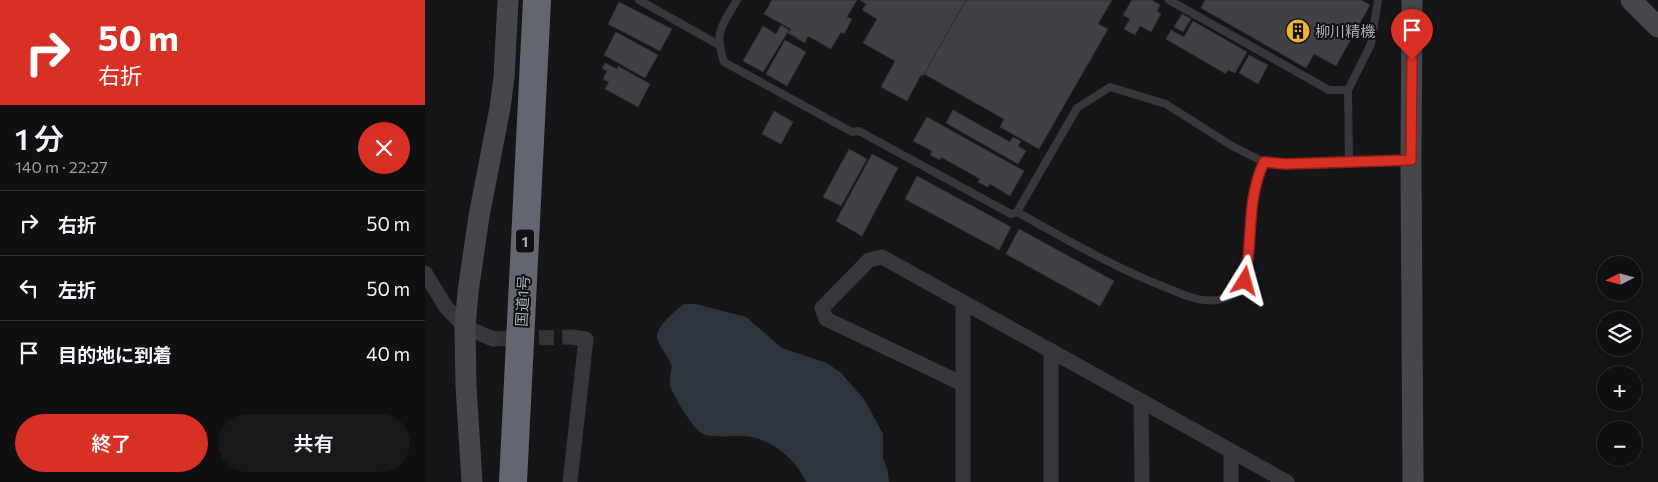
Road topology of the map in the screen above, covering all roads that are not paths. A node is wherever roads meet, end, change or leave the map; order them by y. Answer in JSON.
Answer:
{"nodes":[{"id":1,"x":508,"y":0,"type":"edge"},
{"id":2,"x":537,"y":0,"type":"edge"},
{"id":3,"x":639,"y":0,"type":"edge"},
{"id":4,"x":737,"y":0,"type":"edge"},
{"id":5,"x":1169,"y":0,"type":"edge"},
{"id":6,"x":1378,"y":0,"type":"edge"},
{"id":7,"x":1412,"y":0,"type":"edge"},
{"id":8,"x":1631,"y":0,"type":"edge"},
{"id":9,"x":1658,"y":28,"type":"edge"},
{"id":10,"x":719,"y":45,"type":"junction"},
{"id":11,"x":1348,"y":90,"type":"junction"},
{"id":12,"x":1411,"y":160,"type":"junction"},
{"id":13,"x":1264,"y":162,"type":"junction"},
{"id":14,"x":1349,"y":162,"type":"junction"},
{"id":15,"x":1017,"y":212,"type":"junction"},
{"id":16,"x":425,"y":273,"type":"edge"},
{"id":17,"x":963,"y":302,"type":"junction"},
{"id":18,"x":465,"y":327,"type":"junction"},
{"id":19,"x":571,"y":337,"type":"tunnel mouth"},
{"id":20,"x":493,"y":339,"type":"tunnel mouth"},
{"id":21,"x":1051,"y":351,"type":"junction"},
{"id":22,"x":963,"y":384,"type":"junction"},
{"id":23,"x":1141,"y":401,"type":"junction"},
{"id":24,"x":1231,"y":451,"type":"junction"},
{"id":25,"x":472,"y":482,"type":"edge"},
{"id":26,"x":513,"y":482,"type":"edge"},
{"id":27,"x":570,"y":482,"type":"edge"},
{"id":28,"x":963,"y":482,"type":"edge"},
{"id":29,"x":1051,"y":482,"type":"edge"},
{"id":30,"x":1142,"y":482,"type":"edge"},
{"id":31,"x":1231,"y":482,"type":"edge"},
{"id":32,"x":1287,"y":482,"type":"edge"},
{"id":33,"x":1413,"y":482,"type":"edge"}],
"edges":[{"from":1,"to":18,"type":"street"},
{"from":2,"to":26,"type":"highway","name":"国道1号","number":"1"},
{"from":3,"to":10,"type":"lane"},
{"from":4,"to":10,"type":"lane"},
{"from":5,"to":11,"type":"lane"},
{"from":6,"to":11,"type":"lane"},
{"from":7,"to":12,"type":"street"},
{"from":8,"to":9,"type":"street"},
{"from":10,"to":15,"type":"lane"},
{"from":11,"to":14,"type":"lane"},
{"from":12,"to":14,"type":"lane"},
{"from":12,"to":33,"type":"street"},
{"from":13,"to":14,"type":"lane"},
{"from":13,"to":15,"type":"lane"},
{"from":13,"to":15,"type":"lane"},
{"from":16,"to":18,"type":"street"},
{"from":17,"to":21,"type":"street"},
{"from":17,"to":22,"type":"street"},
{"from":17,"to":22,"type":"street"},
{"from":18,"to":20,"type":"street"},
{"from":18,"to":25,"type":"street"},
{"from":19,"to":27,"type":"street"},
{"from":21,"to":23,"type":"street"},
{"from":21,"to":29,"type":"street"},
{"from":22,"to":28,"type":"street"},
{"from":23,"to":24,"type":"street"},
{"from":23,"to":30,"type":"street"},
{"from":24,"to":31,"type":"street"},
{"from":24,"to":32,"type":"street"}]}
